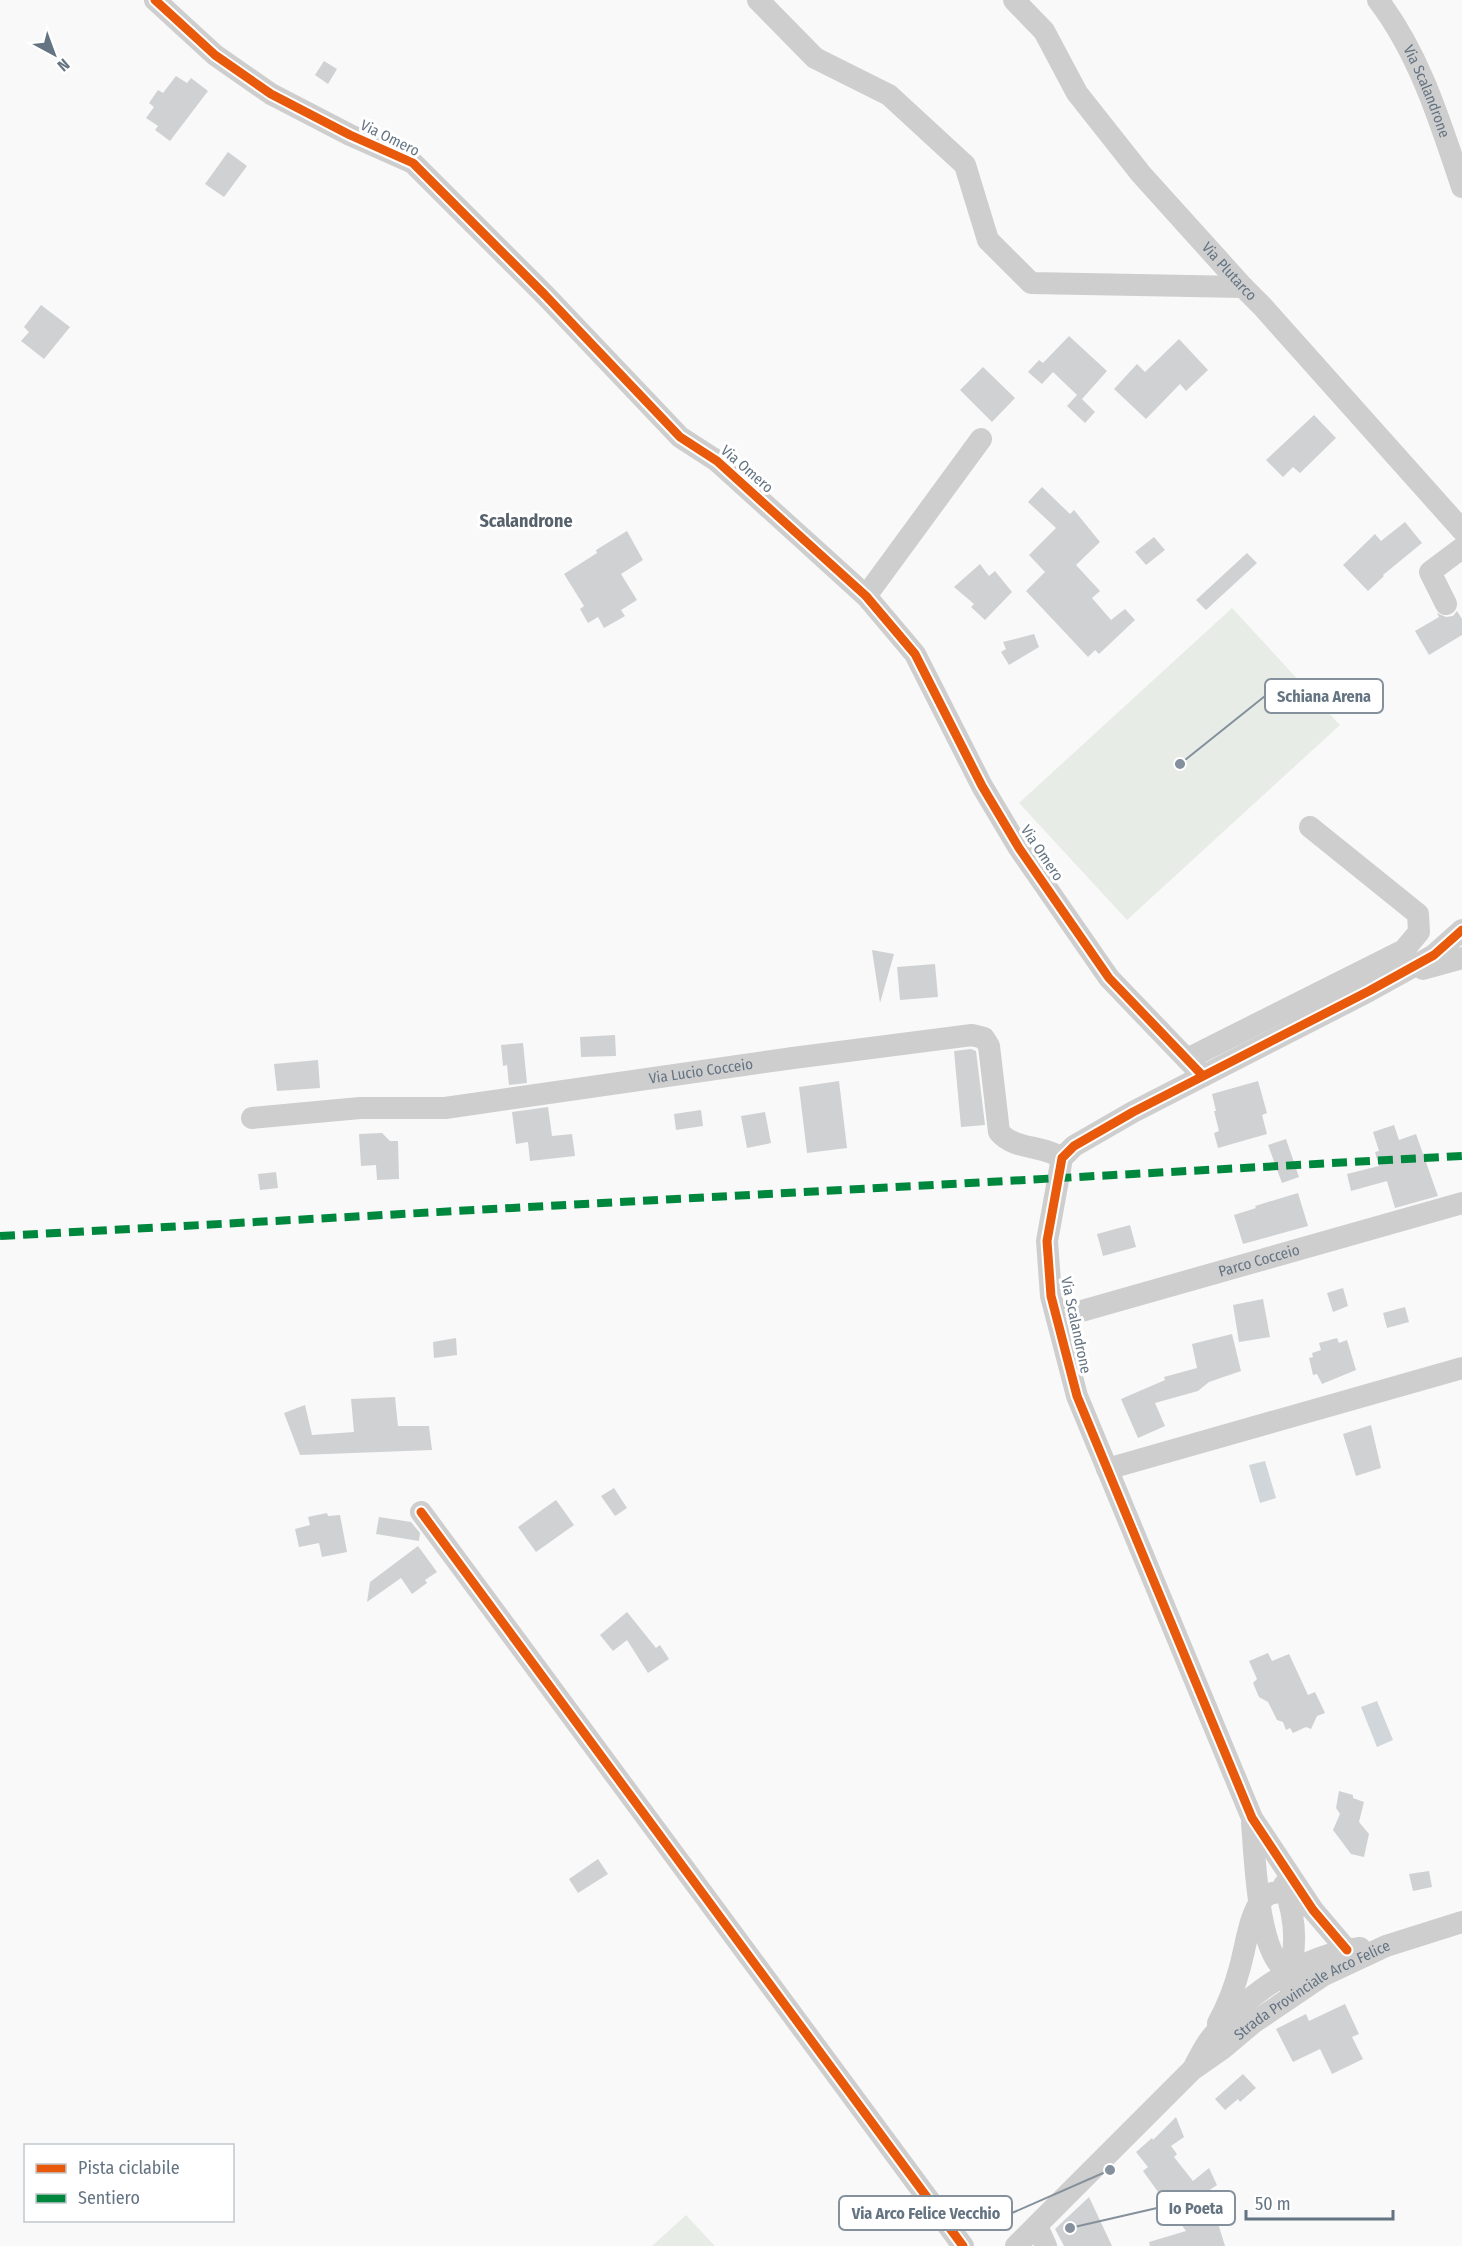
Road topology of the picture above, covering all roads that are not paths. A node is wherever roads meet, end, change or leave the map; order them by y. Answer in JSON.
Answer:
{"nodes":[{"id":1,"x":155,"y":0,"type":"edge"},
{"id":2,"x":758,"y":0,"type":"edge"},
{"id":3,"x":1014,"y":0,"type":"edge"},
{"id":4,"x":1378,"y":0,"type":"edge"},
{"id":5,"x":1462,"y":187,"type":"edge"},
{"id":6,"x":1243,"y":287,"type":"junction"},
{"id":7,"x":981,"y":439,"type":"dead end"},
{"id":8,"x":1462,"y":530,"type":"edge"},
{"id":9,"x":1462,"y":548,"type":"edge"},
{"id":10,"x":866,"y":596,"type":"junction"},
{"id":11,"x":1446,"y":604,"type":"dead end"},
{"id":12,"x":1310,"y":827,"type":"dead end"},
{"id":13,"x":1462,"y":930,"type":"edge"},
{"id":14,"x":1462,"y":958,"type":"edge"},
{"id":15,"x":1393,"y":977,"type":"junction"},
{"id":16,"x":1187,"y":1059,"type":"junction"},
{"id":17,"x":1203,"y":1076,"type":"junction"},
{"id":18,"x":252,"y":1118,"type":"dead end"},
{"id":19,"x":1062,"y":1158,"type":"junction"},
{"id":20,"x":1462,"y":1203,"type":"edge"},
{"id":21,"x":1057,"y":1318,"type":"junction"},
{"id":22,"x":1462,"y":1368,"type":"edge"},
{"id":23,"x":1107,"y":1469,"type":"junction"},
{"id":24,"x":421,"y":1512,"type":"dead end"},
{"id":25,"x":1252,"y":1818,"type":"junction"},
{"id":26,"x":1274,"y":1854,"type":"junction"},
{"id":27,"x":1288,"y":1894,"type":"junction"},
{"id":28,"x":1259,"y":1902,"type":"junction"},
{"id":29,"x":1313,"y":1910,"type":"junction"},
{"id":30,"x":1462,"y":1922,"type":"edge"},
{"id":31,"x":1386,"y":1946,"type":"junction"},
{"id":32,"x":1347,"y":1950,"type":"junction"},
{"id":33,"x":1289,"y":1972,"type":"junction"},
{"id":34,"x":1324,"y":1975,"type":"junction"},
{"id":35,"x":1253,"y":2023,"type":"junction"},
{"id":36,"x":1210,"y":2038,"type":"junction"},
{"id":37,"x":1192,"y":2070,"type":"junction"},
{"id":38,"x":1041,"y":2236,"type":"edge"},
{"id":39,"x":963,"y":2246,"type":"edge"},
{"id":40,"x":1016,"y":2246,"type":"edge"}],
"edges":[{"from":1,"to":10,"type":"street","name":"Via Omero"},
{"from":2,"to":6,"type":"street"},
{"from":3,"to":6,"type":"street","name":"Via Plutarco"},
{"from":4,"to":5,"type":"street","name":"Via Scalandrone"},
{"from":6,"to":8,"type":"street","name":"Via Plutarco"},
{"from":7,"to":10,"type":"street"},
{"from":9,"to":11,"type":"street"},
{"from":10,"to":16,"type":"street","name":"Via Omero"},
{"from":12,"to":16,"type":"street"},
{"from":13,"to":15,"type":"street"},
{"from":14,"to":15,"type":"street"},
{"from":15,"to":17,"type":"street"},
{"from":16,"to":17,"type":"street","name":"Via Omero"},
{"from":17,"to":19,"type":"street"},
{"from":18,"to":19,"type":"street","name":"Via Lucio Cocceio"},
{"from":19,"to":21,"type":"street","name":"Via Scalandrone"},
{"from":20,"to":21,"type":"street","name":"Parco Cocceio"},
{"from":21,"to":23,"type":"street","name":"Via Scalandrone"},
{"from":22,"to":23,"type":"street"},
{"from":23,"to":25,"type":"street","name":"Via Scalandrone"},
{"from":24,"to":39,"type":"street"},
{"from":25,"to":26,"type":"street"},
{"from":25,"to":28,"type":"street"},
{"from":26,"to":27,"type":"street"},
{"from":26,"to":29,"type":"street"},
{"from":27,"to":28,"type":"street"},
{"from":27,"to":29,"type":"street"},
{"from":27,"to":33,"type":"street"},
{"from":28,"to":33,"type":"street"},
{"from":28,"to":36,"type":"street"},
{"from":29,"to":32,"type":"street"},
{"from":30,"to":31,"type":"street"},
{"from":31,"to":32,"type":"street","name":"Strada Provinciale Arco Felice"},
{"from":31,"to":34,"type":"street","name":"Strada Provinciale Arco Felice"},
{"from":32,"to":33,"type":"street","name":"Strada Provinciale Arco Felice"},
{"from":33,"to":34,"type":"street"},
{"from":33,"to":35,"type":"street"},
{"from":33,"to":36,"type":"street","name":"Strada Provinciale Arco Felice"},
{"from":34,"to":35,"type":"street","name":"Strada Provinciale Arco Felice"},
{"from":35,"to":37,"type":"street","name":"Strada Provinciale Arco Felice"},
{"from":36,"to":37,"type":"street","name":"Strada Provinciale Arco Felice"},
{"from":37,"to":38,"type":"street"},
{"from":38,"to":40,"type":"street"}]}
